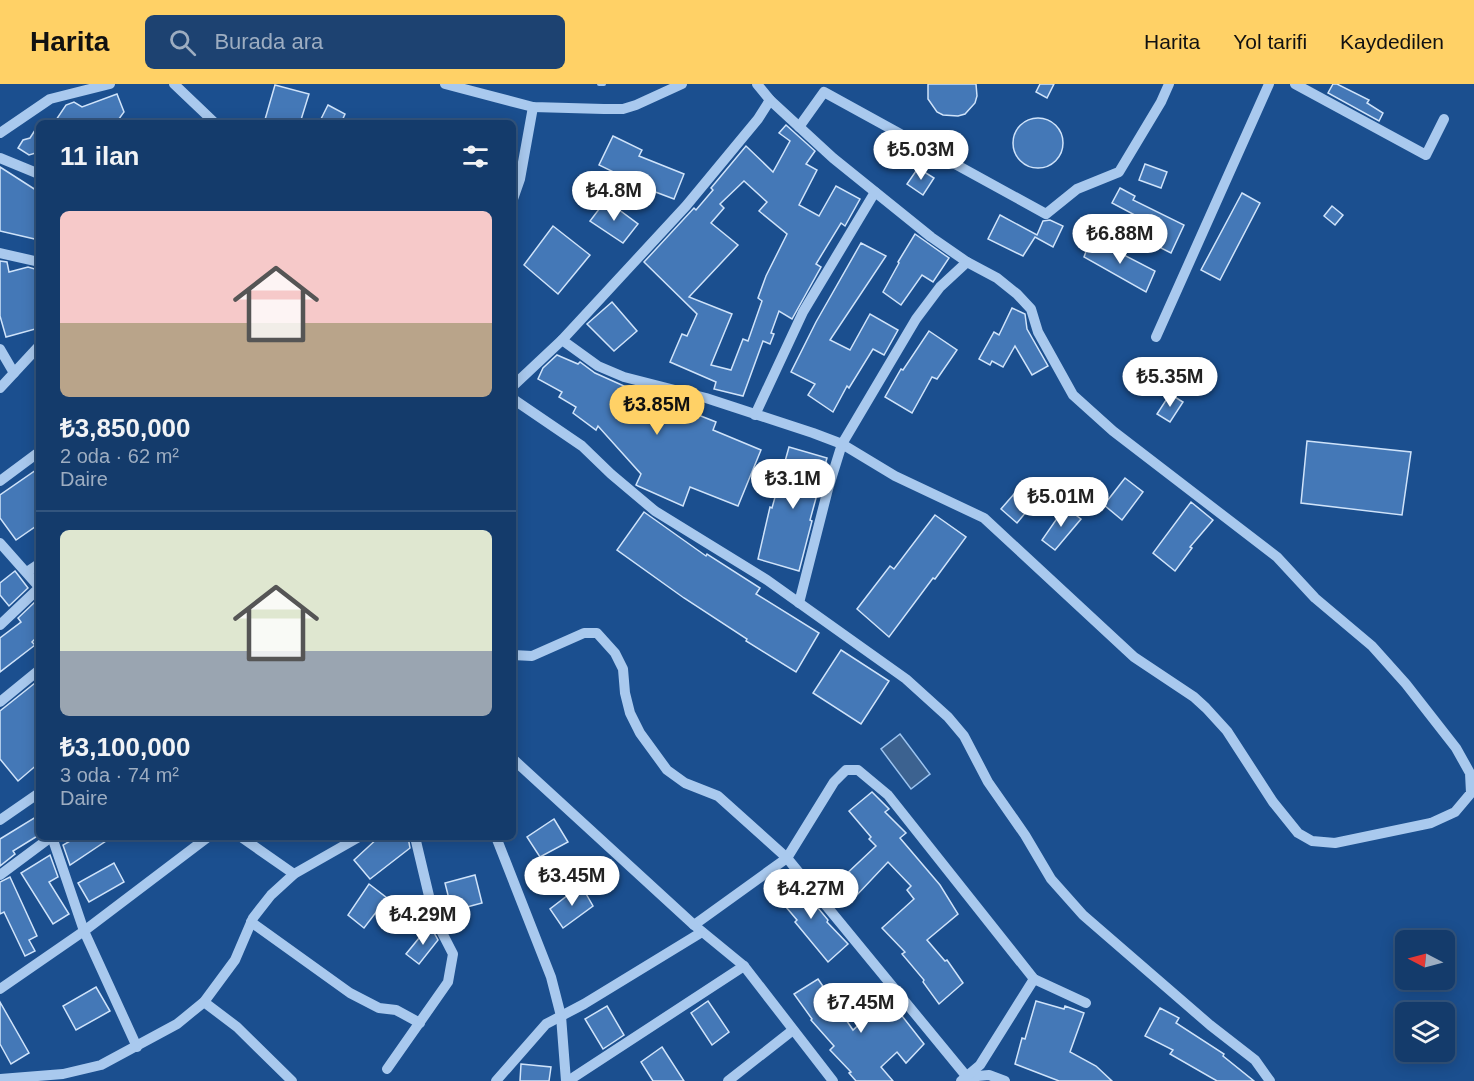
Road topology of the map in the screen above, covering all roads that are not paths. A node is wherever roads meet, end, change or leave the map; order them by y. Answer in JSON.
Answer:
{"nodes":[{"id":1,"x":110,"y":84,"type":"edge"},
{"id":2,"x":174,"y":84,"type":"edge"},
{"id":3,"x":445,"y":84,"type":"edge"},
{"id":4,"x":682,"y":84,"type":"edge"},
{"id":5,"x":757,"y":84,"type":"edge"},
{"id":6,"x":1169,"y":84,"type":"edge"},
{"id":7,"x":1269,"y":84,"type":"edge"},
{"id":8,"x":1295,"y":84,"type":"edge"},
{"id":9,"x":770,"y":100,"type":"junction"},
{"id":10,"x":533,"y":107,"type":"junction"},
{"id":11,"x":1444,"y":119,"type":"dead end"},
{"id":12,"x":213,"y":120,"type":"edge"},
{"id":13,"x":800,"y":127,"type":"junction"},
{"id":14,"x":0,"y":133,"type":"edge"},
{"id":15,"x":0,"y":158,"type":"edge"},
{"id":16,"x":36,"y":173,"type":"edge"},
{"id":17,"x":516,"y":190,"type":"edge"},
{"id":18,"x":875,"y":192,"type":"junction"},
{"id":19,"x":0,"y":253,"type":"edge"},
{"id":20,"x":36,"y":261,"type":"edge"},
{"id":21,"x":967,"y":262,"type":"junction"},
{"id":22,"x":1156,"y":337,"type":"dead end"},
{"id":23,"x":562,"y":340,"type":"junction"},
{"id":24,"x":0,"y":349,"type":"edge"},
{"id":25,"x":36,"y":349,"type":"edge"},
{"id":26,"x":516,"y":371,"type":"edge"},
{"id":27,"x":14,"y":373,"type":"junction"},
{"id":28,"x":525,"y":376,"type":"junction"},
{"id":29,"x":516,"y":384,"type":"edge"},
{"id":30,"x":0,"y":388,"type":"edge"},
{"id":31,"x":516,"y":401,"type":"edge"},
{"id":32,"x":755,"y":415,"type":"junction"},
{"id":33,"x":842,"y":444,"type":"junction"},
{"id":34,"x":36,"y":454,"type":"edge"},
{"id":35,"x":0,"y":481,"type":"edge"},
{"id":36,"x":0,"y":543,"type":"edge"},
{"id":37,"x":36,"y":566,"type":"edge"},
{"id":38,"x":27,"y":572,"type":"junction"},
{"id":39,"x":36,"y":584,"type":"edge"},
{"id":40,"x":36,"y":591,"type":"edge"},
{"id":41,"x":799,"y":603,"type":"junction"},
{"id":42,"x":0,"y":625,"type":"edge"},
{"id":43,"x":516,"y":655,"type":"edge"},
{"id":44,"x":36,"y":672,"type":"edge"},
{"id":45,"x":0,"y":702,"type":"edge"},
{"id":46,"x":516,"y":762,"type":"edge"},
{"id":47,"x":36,"y":796,"type":"edge"},
{"id":48,"x":0,"y":820,"type":"edge"},
{"id":49,"x":48,"y":840,"type":"edge"},
{"id":50,"x":53,"y":840,"type":"edge"},
{"id":51,"x":204,"y":840,"type":"edge"},
{"id":52,"x":245,"y":840,"type":"edge"},
{"id":53,"x":417,"y":840,"type":"edge"},
{"id":54,"x":497,"y":840,"type":"edge"},
{"id":55,"x":348,"y":841,"type":"edge"},
{"id":56,"x":787,"y":858,"type":"junction"},
{"id":57,"x":294,"y":874,"type":"junction"},
{"id":58,"x":0,"y":875,"type":"edge"},
{"id":59,"x":251,"y":922,"type":"junction"},
{"id":60,"x":698,"y":928,"type":"junction"},
{"id":61,"x":84,"y":931,"type":"junction"},
{"id":62,"x":744,"y":966,"type":"junction"},
{"id":63,"x":1034,"y":979,"type":"junction"},
{"id":64,"x":0,"y":989,"type":"edge"},
{"id":65,"x":204,"y":1002,"type":"junction"},
{"id":66,"x":1086,"y":1003,"type":"dead end"},
{"id":67,"x":561,"y":1017,"type":"junction"},
{"id":68,"x":420,"y":1023,"type":"junction"},
{"id":69,"x":793,"y":1030,"type":"junction"},
{"id":70,"x":137,"y":1047,"type":"junction"},
{"id":71,"x":387,"y":1069,"type":"dead end"},
{"id":72,"x":0,"y":1079,"type":"edge"},
{"id":73,"x":964,"y":1079,"type":"edge"},
{"id":74,"x":292,"y":1081,"type":"edge"},
{"id":75,"x":496,"y":1081,"type":"edge"},
{"id":76,"x":567,"y":1081,"type":"edge"},
{"id":77,"x":728,"y":1081,"type":"edge"},
{"id":78,"x":833,"y":1081,"type":"edge"},
{"id":79,"x":1005,"y":1081,"type":"edge"},
{"id":80,"x":1270,"y":1081,"type":"edge"}],
"edges":[{"from":1,"to":14,"type":"street"},
{"from":2,"to":12,"type":"street"},
{"from":3,"to":10,"type":"street"},
{"from":4,"to":10,"type":"street"},
{"from":5,"to":9,"type":"street"},
{"from":6,"to":13,"type":"street"},
{"from":7,"to":22,"type":"street"},
{"from":8,"to":11,"type":"street"},
{"from":9,"to":13,"type":"street"},
{"from":9,"to":23,"type":"street"},
{"from":10,"to":17,"type":"street"},
{"from":13,"to":18,"type":"street"},
{"from":15,"to":16,"type":"street"},
{"from":18,"to":21,"type":"street"},
{"from":18,"to":32,"type":"street"},
{"from":19,"to":20,"type":"street"},
{"from":21,"to":33,"type":"street"},
{"from":21,"to":33,"type":"street"},
{"from":23,"to":28,"type":"street"},
{"from":23,"to":32,"type":"street"},
{"from":24,"to":27,"type":"street"},
{"from":25,"to":27,"type":"street"},
{"from":26,"to":28,"type":"street"},
{"from":27,"to":30,"type":"street"},
{"from":28,"to":29,"type":"street"},
{"from":31,"to":41,"type":"street"},
{"from":32,"to":33,"type":"street"},
{"from":33,"to":41,"type":"street"},
{"from":34,"to":35,"type":"street"},
{"from":36,"to":38,"type":"street"},
{"from":37,"to":38,"type":"street"},
{"from":38,"to":39,"type":"street"},
{"from":40,"to":42,"type":"street"},
{"from":41,"to":80,"type":"street"},
{"from":43,"to":56,"type":"street"},
{"from":44,"to":45,"type":"street"},
{"from":46,"to":60,"type":"street"},
{"from":47,"to":48,"type":"street"},
{"from":49,"to":58,"type":"street"},
{"from":50,"to":61,"type":"street"},
{"from":51,"to":61,"type":"street"},
{"from":52,"to":57,"type":"street"},
{"from":53,"to":68,"type":"street"},
{"from":54,"to":67,"type":"street"},
{"from":55,"to":57,"type":"street"},
{"from":56,"to":60,"type":"street"},
{"from":56,"to":63,"type":"street"},
{"from":56,"to":73,"type":"street"},
{"from":57,"to":59,"type":"street"},
{"from":59,"to":65,"type":"street"},
{"from":59,"to":68,"type":"street"},
{"from":60,"to":62,"type":"street"},
{"from":60,"to":67,"type":"street"},
{"from":61,"to":64,"type":"street"},
{"from":61,"to":70,"type":"street"},
{"from":62,"to":69,"type":"street"},
{"from":62,"to":76,"type":"street"},
{"from":63,"to":66,"type":"street"},
{"from":63,"to":73,"type":"street"},
{"from":65,"to":70,"type":"street"},
{"from":65,"to":74,"type":"street"},
{"from":67,"to":75,"type":"street"},
{"from":67,"to":76,"type":"street"},
{"from":68,"to":71,"type":"street"},
{"from":69,"to":77,"type":"street"},
{"from":69,"to":78,"type":"street"},
{"from":70,"to":72,"type":"street"},
{"from":73,"to":79,"type":"street"}]}
